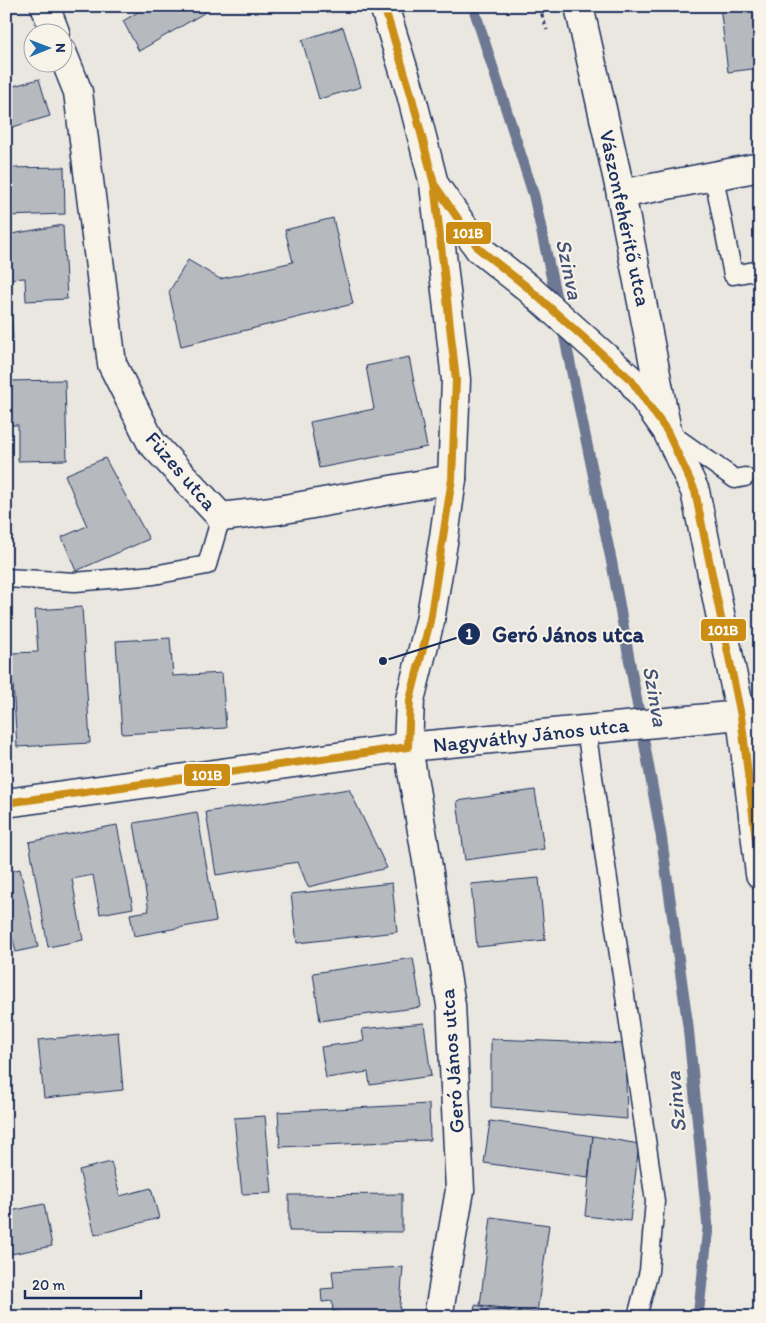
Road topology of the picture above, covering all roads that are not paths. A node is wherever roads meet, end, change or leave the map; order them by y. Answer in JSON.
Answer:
{"nodes":[{"id":1,"x":45,"y":6,"type":"edge"},
{"id":2,"x":384,"y":6,"type":"edge"},
{"id":3,"x":579,"y":6,"type":"edge"},
{"id":4,"x":51,"y":22,"type":"edge"},
{"id":5,"x":70,"y":72,"type":"edge"},
{"id":6,"x":760,"y":167,"type":"edge"},
{"id":7,"x":714,"y":177,"type":"junction"},
{"id":8,"x":434,"y":184,"type":"junction"},
{"id":9,"x":621,"y":194,"type":"junction"},
{"id":10,"x":760,"y":270,"type":"edge"},
{"id":11,"x":667,"y":431,"type":"junction"},
{"id":12,"x":745,"y":477,"type":"dead end"},
{"id":13,"x":452,"y":479,"type":"junction"},
{"id":14,"x":221,"y":518,"type":"junction"},
{"id":15,"x":6,"y":578,"type":"edge"},
{"id":16,"x":750,"y":715,"type":"edge"},
{"id":17,"x":598,"y":728,"type":"junction"},
{"id":18,"x":408,"y":747,"type":"junction"},
{"id":19,"x":6,"y":803,"type":"edge"},
{"id":20,"x":760,"y":874,"type":"edge"},
{"id":21,"x":438,"y":1317,"type":"edge"},
{"id":22,"x":637,"y":1317,"type":"edge"}],
"edges":[{"from":1,"to":4,"type":"street"},
{"from":2,"to":8,"type":"street"},
{"from":3,"to":9,"type":"street","name":"Vászonfehérítő utca"},
{"from":5,"to":14,"type":"street","name":"Füzes utca"},
{"from":6,"to":7,"type":"street"},
{"from":7,"to":9,"type":"street"},
{"from":7,"to":10,"type":"lane"},
{"from":8,"to":11,"type":"street"},
{"from":8,"to":13,"type":"street","name":"Geró János utca"},
{"from":9,"to":11,"type":"street","name":"Vászonfehérítő utca"},
{"from":11,"to":12,"type":"lane"},
{"from":11,"to":16,"type":"street"},
{"from":13,"to":14,"type":"street","name":"Füzes utca"},
{"from":13,"to":18,"type":"street","name":"Geró János utca"},
{"from":14,"to":15,"type":"lane"},
{"from":16,"to":17,"type":"street","name":"Nagyváthy János utca"},
{"from":16,"to":20,"type":"street"},
{"from":17,"to":18,"type":"street","name":"Nagyváthy János utca"},
{"from":17,"to":22,"type":"lane"},
{"from":18,"to":19,"type":"street","name":"Nagyváthy János utca"},
{"from":18,"to":21,"type":"street","name":"Geró János utca"}]}
